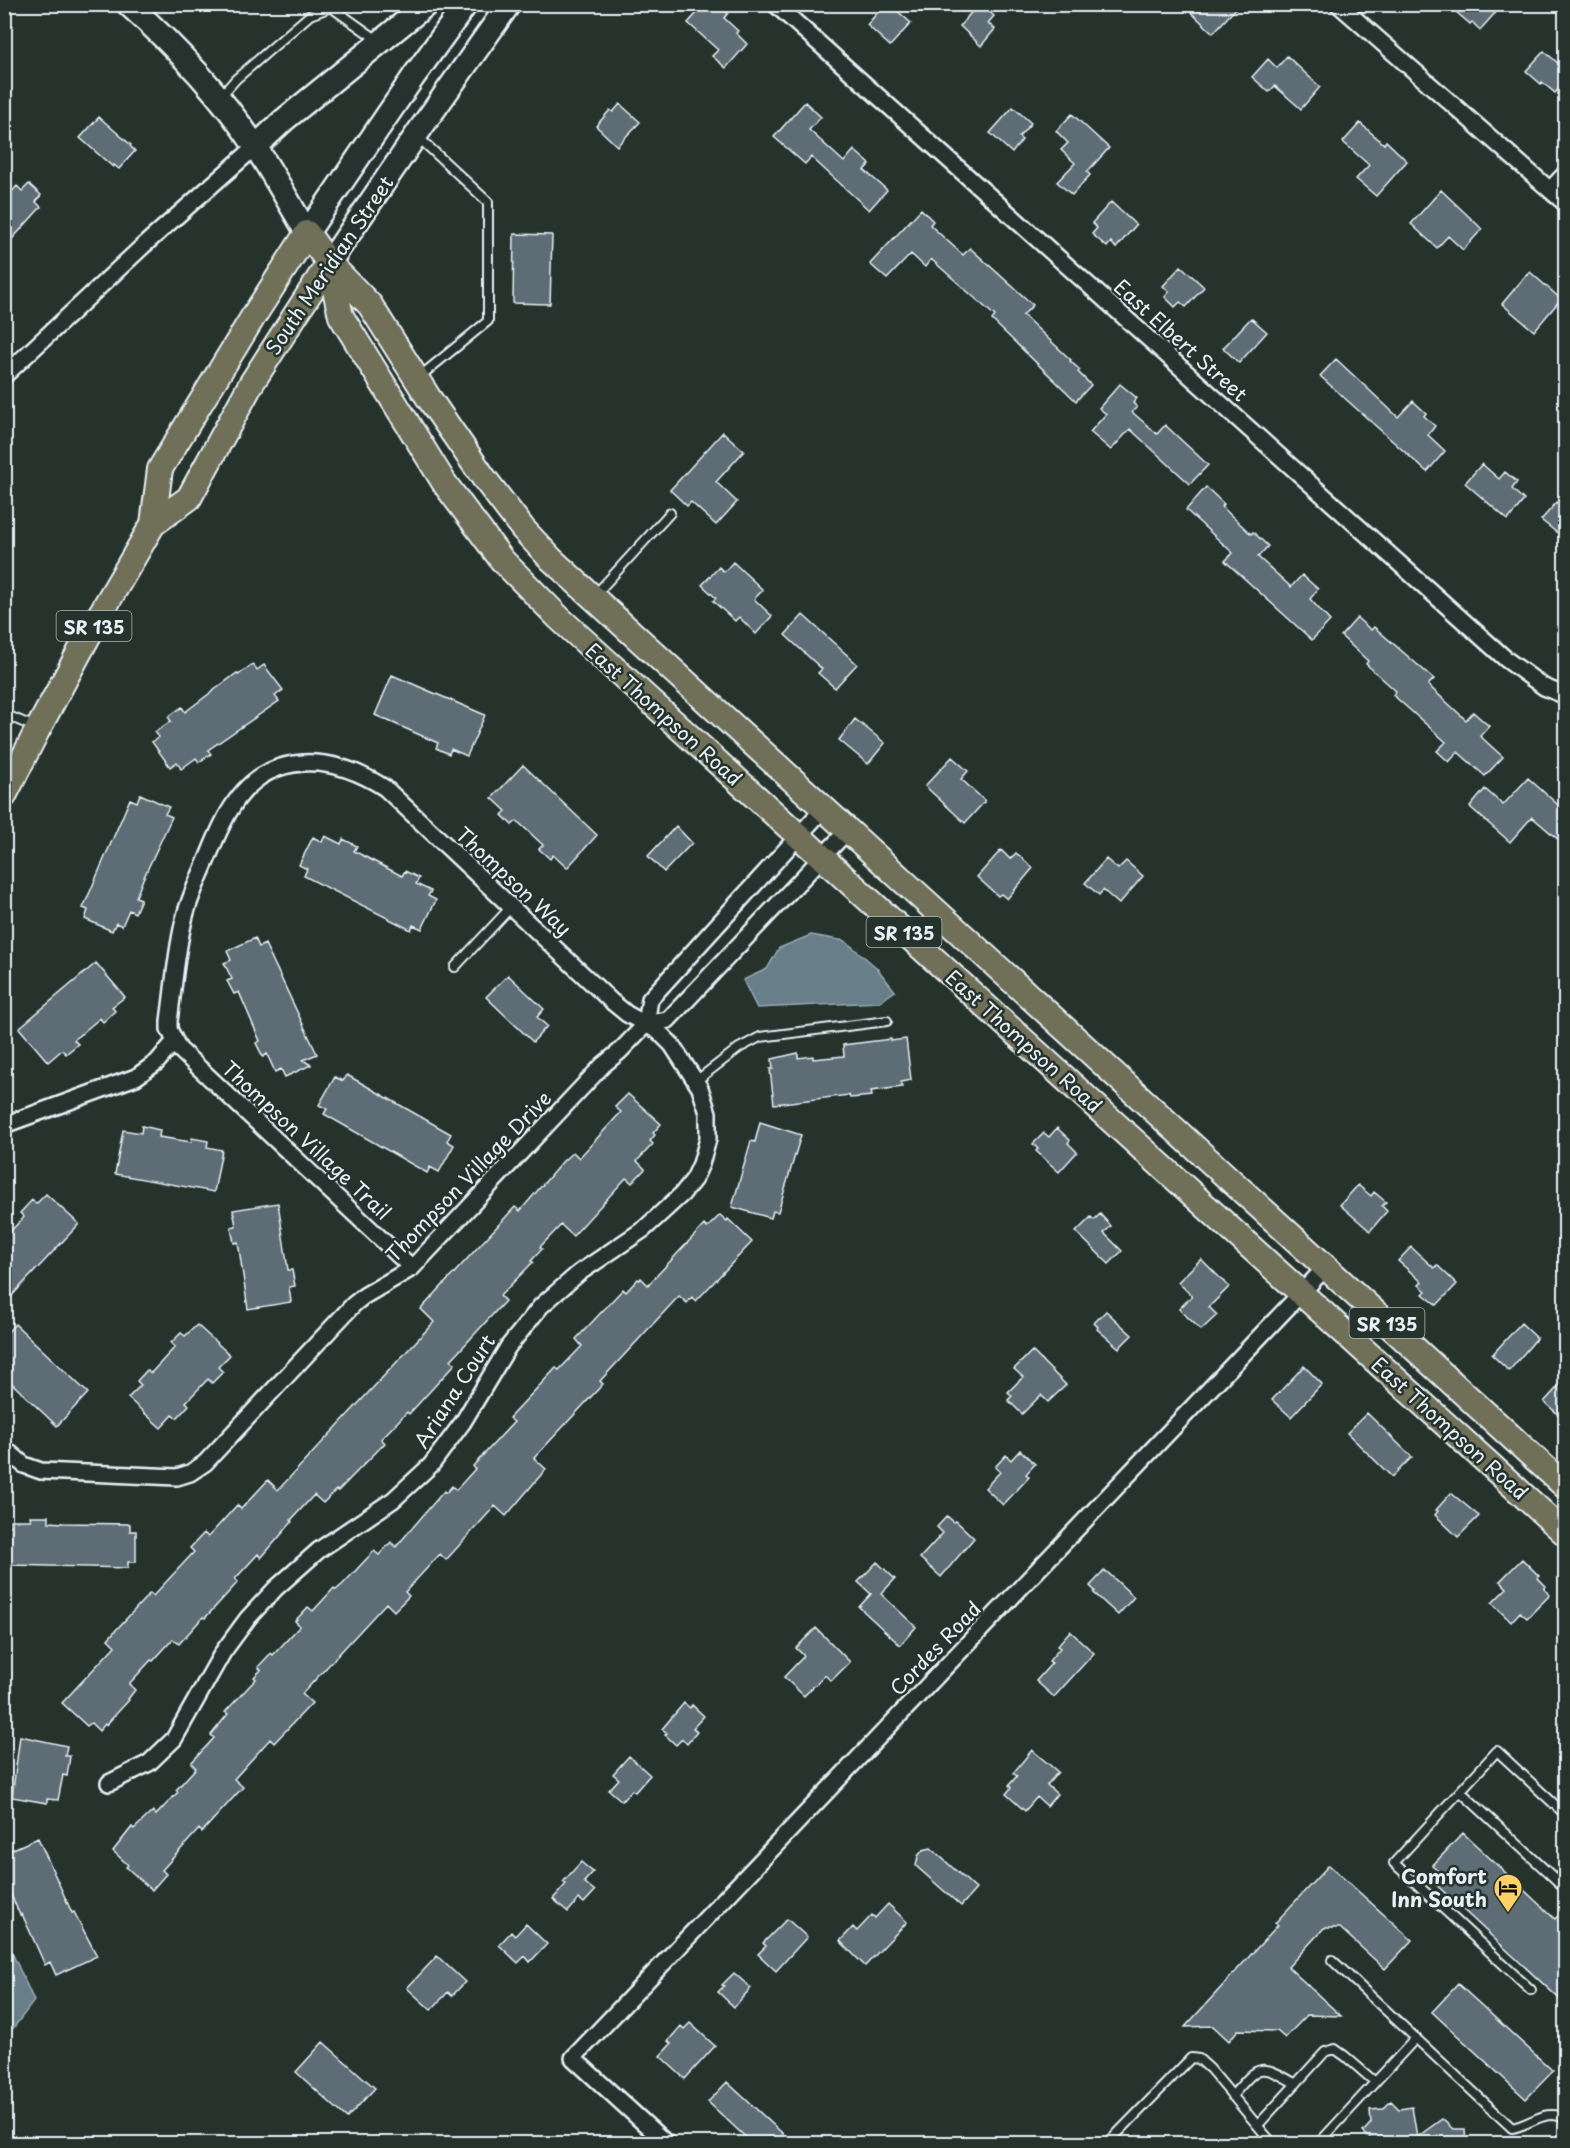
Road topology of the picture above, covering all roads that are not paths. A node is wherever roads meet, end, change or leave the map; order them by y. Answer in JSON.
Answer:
{"nodes":[{"id":1,"x":128,"y":4,"type":"edge"},
{"id":2,"x":427,"y":4,"type":"edge"},
{"id":3,"x":466,"y":4,"type":"edge"},
{"id":4,"x":509,"y":4,"type":"edge"},
{"id":5,"x":775,"y":4,"type":"edge"},
{"id":6,"x":1338,"y":4,"type":"edge"},
{"id":7,"x":381,"y":42,"type":"junction"},
{"id":8,"x":219,"y":98,"type":"junction"},
{"id":9,"x":416,"y":135,"type":"junction"},
{"id":10,"x":255,"y":147,"type":"junction"},
{"id":11,"x":1566,"y":173,"type":"edge"},
{"id":12,"x":1550,"y":190,"type":"junction"},
{"id":13,"x":1566,"y":204,"type":"edge"},
{"id":14,"x":307,"y":233,"type":"junction"},
{"id":15,"x":329,"y":263,"type":"junction"},
{"id":16,"x":4,"y":376,"type":"edge"},
{"id":17,"x":416,"y":379,"type":"junction"},
{"id":18,"x":670,"y":513,"type":"dead end"},
{"id":19,"x":153,"y":524,"type":"junction"},
{"id":20,"x":592,"y":598,"type":"junction"},
{"id":21,"x":1566,"y":696,"type":"edge"},
{"id":22,"x":4,"y":714,"type":"edge"},
{"id":23,"x":38,"y":729,"type":"junction"},
{"id":24,"x":4,"y":796,"type":"edge"},
{"id":25,"x":824,"y":808,"type":"junction"},
{"id":26,"x":848,"y":830,"type":"junction"},
{"id":27,"x":799,"y":837,"type":"junction"},
{"id":28,"x":822,"y":857,"type":"junction"},
{"id":29,"x":511,"y":907,"type":"junction"},
{"id":30,"x":455,"y":967,"type":"dead end"},
{"id":31,"x":887,"y":1021,"type":"dead end"},
{"id":32,"x":646,"y":1024,"type":"junction"},
{"id":33,"x":174,"y":1042,"type":"junction"},
{"id":34,"x":696,"y":1082,"type":"junction"},
{"id":35,"x":4,"y":1125,"type":"edge"},
{"id":36,"x":1326,"y":1267,"type":"junction"},
{"id":37,"x":412,"y":1268,"type":"junction"},
{"id":38,"x":1303,"y":1293,"type":"junction"},
{"id":39,"x":8,"y":1451,"type":"edge"},
{"id":40,"x":1566,"y":1487,"type":"edge"},
{"id":41,"x":1566,"y":1534,"type":"edge"},
{"id":42,"x":109,"y":1783,"type":"dead end"},
{"id":43,"x":1460,"y":1791,"type":"junction"},
{"id":44,"x":1566,"y":1815,"type":"edge"},
{"id":45,"x":1566,"y":1889,"type":"edge"},
{"id":46,"x":1332,"y":1960,"type":"dead end"},
{"id":47,"x":1531,"y":1990,"type":"dead end"},
{"id":48,"x":1416,"y":2038,"type":"junction"},
{"id":49,"x":1375,"y":2082,"type":"junction"},
{"id":50,"x":1296,"y":2084,"type":"junction"},
{"id":51,"x":1232,"y":2096,"type":"junction"},
{"id":52,"x":1566,"y":2119,"type":"edge"},
{"id":53,"x":1257,"y":2125,"type":"junction"},
{"id":54,"x":667,"y":2144,"type":"edge"},
{"id":55,"x":1107,"y":2144,"type":"edge"},
{"id":56,"x":1273,"y":2144,"type":"edge"},
{"id":57,"x":1318,"y":2144,"type":"edge"}],
"edges":[{"from":1,"to":8,"type":"main road","name":"East Thompson Road"},
{"from":2,"to":7,"type":"main road"},
{"from":3,"to":14,"type":"main road","name":"South Meridian Street"},
{"from":4,"to":9,"type":"main road","name":"South Meridian Street"},
{"from":5,"to":21,"type":"street","name":"East Elbert Street"},
{"from":6,"to":12,"type":"street"},
{"from":7,"to":8,"type":"lane"},
{"from":7,"to":10,"type":"main road"},
{"from":8,"to":10,"type":"main road","name":"East Thompson Road"},
{"from":9,"to":15,"type":"main road","name":"South Meridian Street"},
{"from":9,"to":17,"type":"lane"},
{"from":10,"to":14,"type":"main road","name":"East Thompson Road"},
{"from":10,"to":16,"type":"street"},
{"from":11,"to":12,"type":"street"},
{"from":12,"to":13,"type":"street"},
{"from":14,"to":15,"type":"main road","name":"East Thompson Road","number":"SR 135"},
{"from":14,"to":19,"type":"main road","name":"South Meridian Street","number":"SR 135"},
{"from":15,"to":17,"type":"main road","name":"East Thompson Road","number":"SR 135"},
{"from":15,"to":19,"type":"main road","name":"South Meridian Street","number":"SR 135"},
{"from":15,"to":27,"type":"main road","name":"East Thompson Road","number":"SR 135"},
{"from":17,"to":20,"type":"main road","name":"East Thompson Road","number":"SR 135"},
{"from":18,"to":20,"type":"lane"},
{"from":19,"to":23,"type":"main road","name":"South Meridian Street","number":"SR 135"},
{"from":20,"to":25,"type":"main road","name":"East Thompson Road","number":"SR 135"},
{"from":22,"to":23,"type":"lane"},
{"from":23,"to":24,"type":"main road","name":"South Meridian Street","number":"SR 135"},
{"from":25,"to":26,"type":"main road","name":"East Thompson Road","number":"SR 135"},
{"from":25,"to":27,"type":"street","name":"Thompson Village Drive"},
{"from":26,"to":28,"type":"street","name":"Thompson Village Drive"},
{"from":26,"to":36,"type":"main road","name":"East Thompson Road","number":"SR 135"},
{"from":27,"to":28,"type":"main road","name":"East Thompson Road","number":"SR 135"},
{"from":27,"to":32,"type":"street","name":"Thompson Village Drive"},
{"from":28,"to":32,"type":"street","name":"Thompson Village Drive"},
{"from":28,"to":38,"type":"main road","name":"East Thompson Road","number":"SR 135"},
{"from":29,"to":30,"type":"lane"},
{"from":29,"to":32,"type":"street","name":"Thompson Way"},
{"from":29,"to":33,"type":"street","name":"Thompson Way"},
{"from":31,"to":34,"type":"lane"},
{"from":32,"to":34,"type":"street","name":"Ariana Court"},
{"from":32,"to":37,"type":"street","name":"Thompson Village Drive"},
{"from":33,"to":35,"type":"street"},
{"from":33,"to":37,"type":"street","name":"Thompson Village Trail"},
{"from":34,"to":42,"type":"street","name":"Ariana Court"},
{"from":36,"to":38,"type":"street","name":"Cordes Road"},
{"from":36,"to":40,"type":"main road","name":"East Thompson Road","number":"SR 135"},
{"from":37,"to":39,"type":"street","name":"Thompson Village Drive"},
{"from":38,"to":41,"type":"main road","name":"East Thompson Road","number":"SR 135"},
{"from":38,"to":54,"type":"street","name":"Cordes Road"},
{"from":43,"to":44,"type":"lane"},
{"from":43,"to":45,"type":"lane"},
{"from":43,"to":47,"type":"lane"},
{"from":46,"to":48,"type":"lane"},
{"from":48,"to":49,"type":"lane"},
{"from":48,"to":52,"type":"lane"},
{"from":49,"to":50,"type":"lane"},
{"from":49,"to":57,"type":"lane"},
{"from":50,"to":51,"type":"lane"},
{"from":50,"to":53,"type":"lane"},
{"from":51,"to":53,"type":"lane"},
{"from":51,"to":55,"type":"lane"},
{"from":53,"to":56,"type":"lane"}]}
